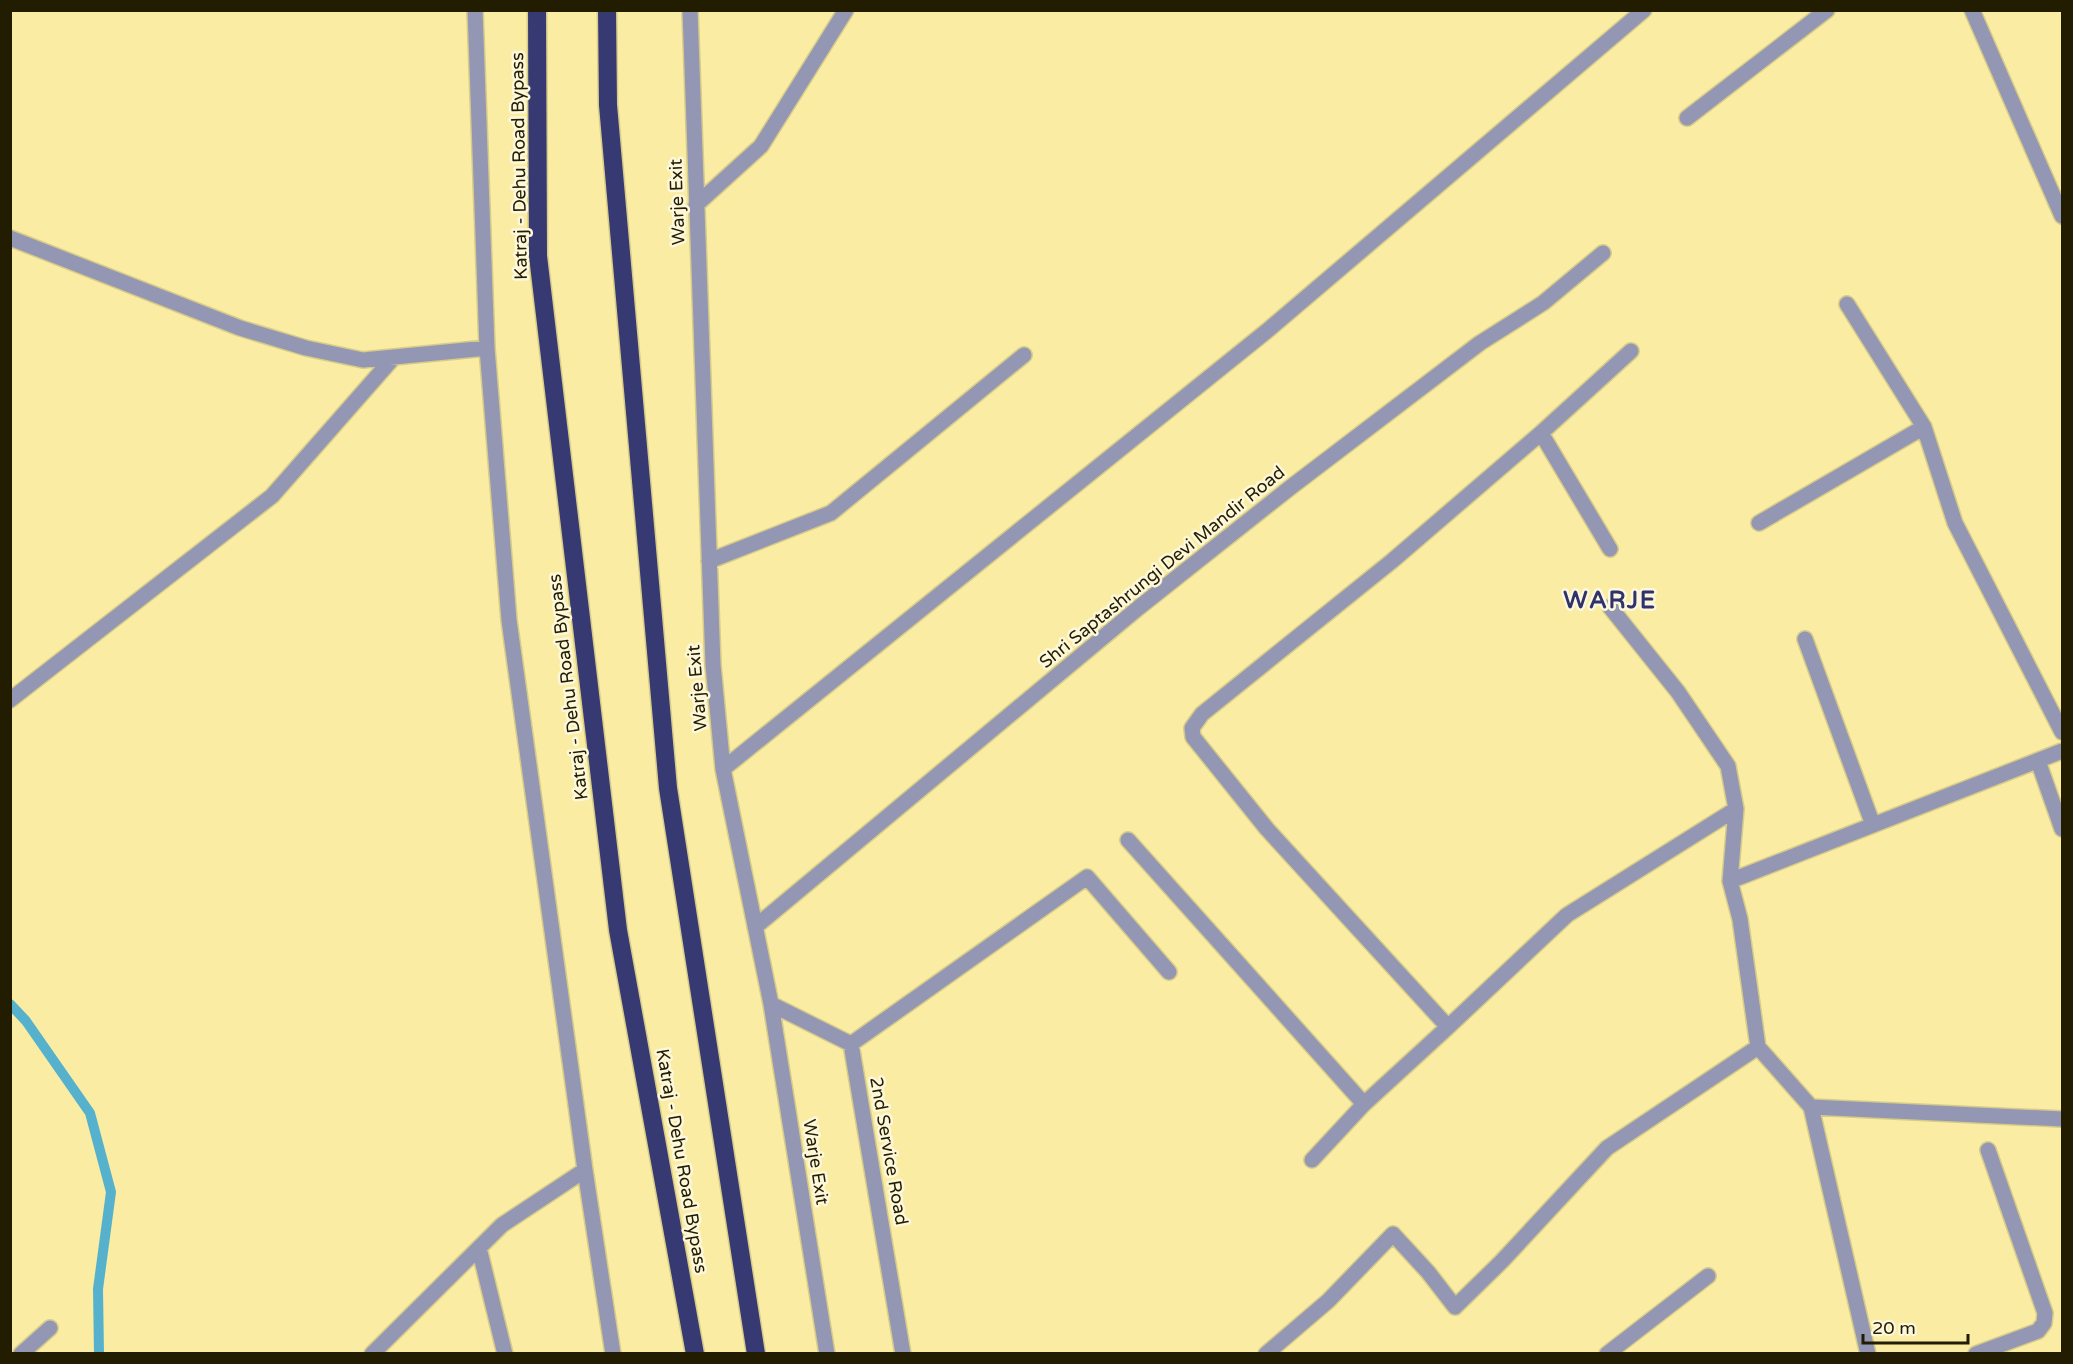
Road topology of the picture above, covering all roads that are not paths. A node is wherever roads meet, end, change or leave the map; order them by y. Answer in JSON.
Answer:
{"nodes":[{"id":1,"x":475,"y":10,"type":"edge"},
{"id":2,"x":537,"y":10,"type":"edge"},
{"id":3,"x":607,"y":10,"type":"edge"},
{"id":4,"x":690,"y":10,"type":"edge"},
{"id":5,"x":846,"y":10,"type":"edge"},
{"id":6,"x":1644,"y":10,"type":"edge"},
{"id":7,"x":1827,"y":10,"type":"edge"},
{"id":8,"x":1972,"y":10,"type":"edge"},
{"id":9,"x":1688,"y":118,"type":"dead end"},
{"id":10,"x":696,"y":204,"type":"junction"},
{"id":11,"x":2062,"y":216,"type":"edge"},
{"id":12,"x":10,"y":238,"type":"edge"},
{"id":13,"x":1603,"y":253,"type":"dead end"},
{"id":14,"x":1847,"y":304,"type":"dead end"},
{"id":15,"x":487,"y":348,"type":"junction"},
{"id":16,"x":1631,"y":351,"type":"dead end"},
{"id":17,"x":1024,"y":355,"type":"dead end"},
{"id":18,"x":394,"y":357,"type":"junction"},
{"id":19,"x":1924,"y":428,"type":"junction"},
{"id":20,"x":1541,"y":433,"type":"junction"},
{"id":21,"x":1759,"y":523,"type":"dead end"},
{"id":22,"x":1610,"y":549,"type":"dead end"},
{"id":23,"x":709,"y":561,"type":"junction"},
{"id":24,"x":1610,"y":607,"type":"dead end"},
{"id":25,"x":1805,"y":639,"type":"dead end"},
{"id":26,"x":10,"y":700,"type":"edge"},
{"id":27,"x":2062,"y":732,"type":"edge"},
{"id":28,"x":2062,"y":752,"type":"edge"},
{"id":29,"x":2038,"y":761,"type":"junction"},
{"id":30,"x":723,"y":769,"type":"junction"},
{"id":31,"x":1736,"y":809,"type":"junction"},
{"id":32,"x":1873,"y":825,"type":"junction"},
{"id":33,"x":2062,"y":829,"type":"edge"},
{"id":34,"x":1128,"y":840,"type":"dead end"},
{"id":35,"x":1730,"y":881,"type":"junction"},
{"id":36,"x":755,"y":927,"type":"junction"},
{"id":37,"x":1169,"y":972,"type":"dead end"},
{"id":38,"x":771,"y":1004,"type":"junction"},
{"id":39,"x":1448,"y":1027,"type":"junction"},
{"id":40,"x":851,"y":1044,"type":"junction"},
{"id":41,"x":1758,"y":1047,"type":"junction"},
{"id":42,"x":1364,"y":1104,"type":"junction"},
{"id":43,"x":1810,"y":1107,"type":"junction"},
{"id":44,"x":2062,"y":1119,"type":"edge"},
{"id":45,"x":1988,"y":1150,"type":"dead end"},
{"id":46,"x":1312,"y":1160,"type":"dead end"},
{"id":47,"x":585,"y":1170,"type":"junction"},
{"id":48,"x":479,"y":1248,"type":"junction"},
{"id":49,"x":1708,"y":1276,"type":"dead end"},
{"id":50,"x":50,"y":1328,"type":"dead end"},
{"id":51,"x":21,"y":1353,"type":"edge"},
{"id":52,"x":372,"y":1353,"type":"edge"},
{"id":53,"x":505,"y":1353,"type":"edge"},
{"id":54,"x":613,"y":1353,"type":"edge"},
{"id":55,"x":695,"y":1353,"type":"edge"},
{"id":56,"x":756,"y":1353,"type":"edge"},
{"id":57,"x":827,"y":1353,"type":"edge"},
{"id":58,"x":903,"y":1353,"type":"edge"},
{"id":59,"x":1266,"y":1353,"type":"edge"},
{"id":60,"x":1607,"y":1353,"type":"edge"},
{"id":61,"x":1868,"y":1353,"type":"edge"},
{"id":62,"x":1976,"y":1353,"type":"edge"}],
"edges":[{"from":1,"to":15,"type":"street"},
{"from":2,"to":55,"type":"highway","name":"Katraj - Dehu Road Bypass"},
{"from":3,"to":56,"type":"highway"},
{"from":4,"to":10,"type":"street","name":"Warje Exit"},
{"from":5,"to":10,"type":"street"},
{"from":6,"to":30,"type":"street"},
{"from":7,"to":9,"type":"street"},
{"from":8,"to":11,"type":"street"},
{"from":10,"to":23,"type":"street","name":"Warje Exit"},
{"from":12,"to":18,"type":"street"},
{"from":13,"to":36,"type":"street","name":"Shri Saptashrungi Devi Mandir Road"},
{"from":14,"to":19,"type":"street"},
{"from":15,"to":18,"type":"street"},
{"from":15,"to":47,"type":"street"},
{"from":16,"to":20,"type":"street"},
{"from":17,"to":23,"type":"street"},
{"from":18,"to":26,"type":"street"},
{"from":19,"to":21,"type":"street"},
{"from":19,"to":27,"type":"street"},
{"from":20,"to":22,"type":"street"},
{"from":20,"to":39,"type":"street"},
{"from":23,"to":30,"type":"street","name":"Warje Exit"},
{"from":24,"to":31,"type":"street"},
{"from":25,"to":32,"type":"street"},
{"from":28,"to":29,"type":"street"},
{"from":29,"to":32,"type":"street"},
{"from":29,"to":33,"type":"street"},
{"from":30,"to":36,"type":"street","name":"Warje Exit"},
{"from":31,"to":35,"type":"street"},
{"from":31,"to":39,"type":"street"},
{"from":32,"to":35,"type":"street"},
{"from":34,"to":42,"type":"street"},
{"from":35,"to":41,"type":"street"},
{"from":36,"to":38,"type":"street","name":"Warje Exit"},
{"from":37,"to":40,"type":"street"},
{"from":38,"to":40,"type":"street"},
{"from":38,"to":57,"type":"street","name":"Warje Exit"},
{"from":39,"to":42,"type":"street"},
{"from":40,"to":58,"type":"street","name":"2nd Service Road"},
{"from":41,"to":43,"type":"street"},
{"from":41,"to":59,"type":"street"},
{"from":42,"to":46,"type":"street"},
{"from":43,"to":44,"type":"street"},
{"from":43,"to":61,"type":"street"},
{"from":45,"to":62,"type":"street"},
{"from":47,"to":48,"type":"street"},
{"from":47,"to":54,"type":"street"},
{"from":48,"to":52,"type":"street"},
{"from":48,"to":53,"type":"street"},
{"from":49,"to":60,"type":"street"},
{"from":50,"to":51,"type":"street"}]}
